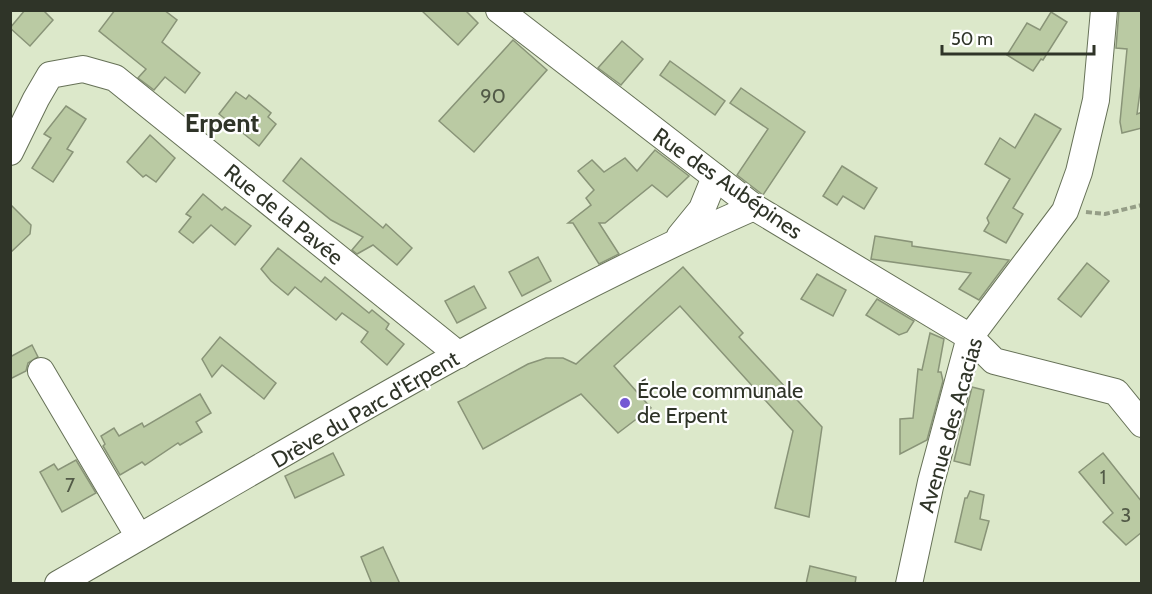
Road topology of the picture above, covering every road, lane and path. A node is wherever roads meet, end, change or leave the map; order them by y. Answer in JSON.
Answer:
{"nodes":[{"id":1,"x":499,"y":10,"type":"edge"},
{"id":2,"x":1104,"y":10,"type":"edge"},
{"id":3,"x":10,"y":152,"type":"edge"},
{"id":4,"x":715,"y":177,"type":"junction"},
{"id":5,"x":1142,"y":205,"type":"edge"},
{"id":6,"x":754,"y":207,"type":"junction"},
{"id":7,"x":1065,"y":211,"type":"junction"},
{"id":8,"x":676,"y":241,"type":"junction"},
{"id":9,"x":970,"y":337,"type":"junction"},
{"id":10,"x":459,"y":355,"type":"junction"},
{"id":11,"x":41,"y":372,"type":"dead end"},
{"id":12,"x":1142,"y":424,"type":"edge"},
{"id":13,"x":139,"y":537,"type":"junction"},
{"id":14,"x":58,"y":584,"type":"edge"},
{"id":15,"x":909,"y":584,"type":"edge"}],
"edges":[{"from":1,"to":4,"type":"street","name":"Rue des Aubépines"},
{"from":2,"to":7,"type":"street","name":"Avenue des Acacias"},
{"from":3,"to":10,"type":"street","name":"Rue de la Pavée"},
{"from":4,"to":6,"type":"street","name":"Rue des Aubépines"},
{"from":4,"to":8,"type":"street","name":"Drève du Parc d'Erpent"},
{"from":5,"to":7,"type":"path"},
{"from":6,"to":8,"type":"street","name":"Drève du Parc d'Erpent"},
{"from":6,"to":9,"type":"street","name":"Rue des Aubépines"},
{"from":7,"to":9,"type":"street","name":"Avenue des Acacias"},
{"from":8,"to":10,"type":"street","name":"Drève du Parc d'Erpent"},
{"from":9,"to":12,"type":"street","name":"Rue des Aubépines"},
{"from":9,"to":15,"type":"street","name":"Avenue des Acacias"},
{"from":10,"to":13,"type":"street","name":"Drève du Parc d'Erpent"},
{"from":11,"to":13,"type":"street"},
{"from":13,"to":14,"type":"street","name":"Drève du Parc d'Erpent"}]}
